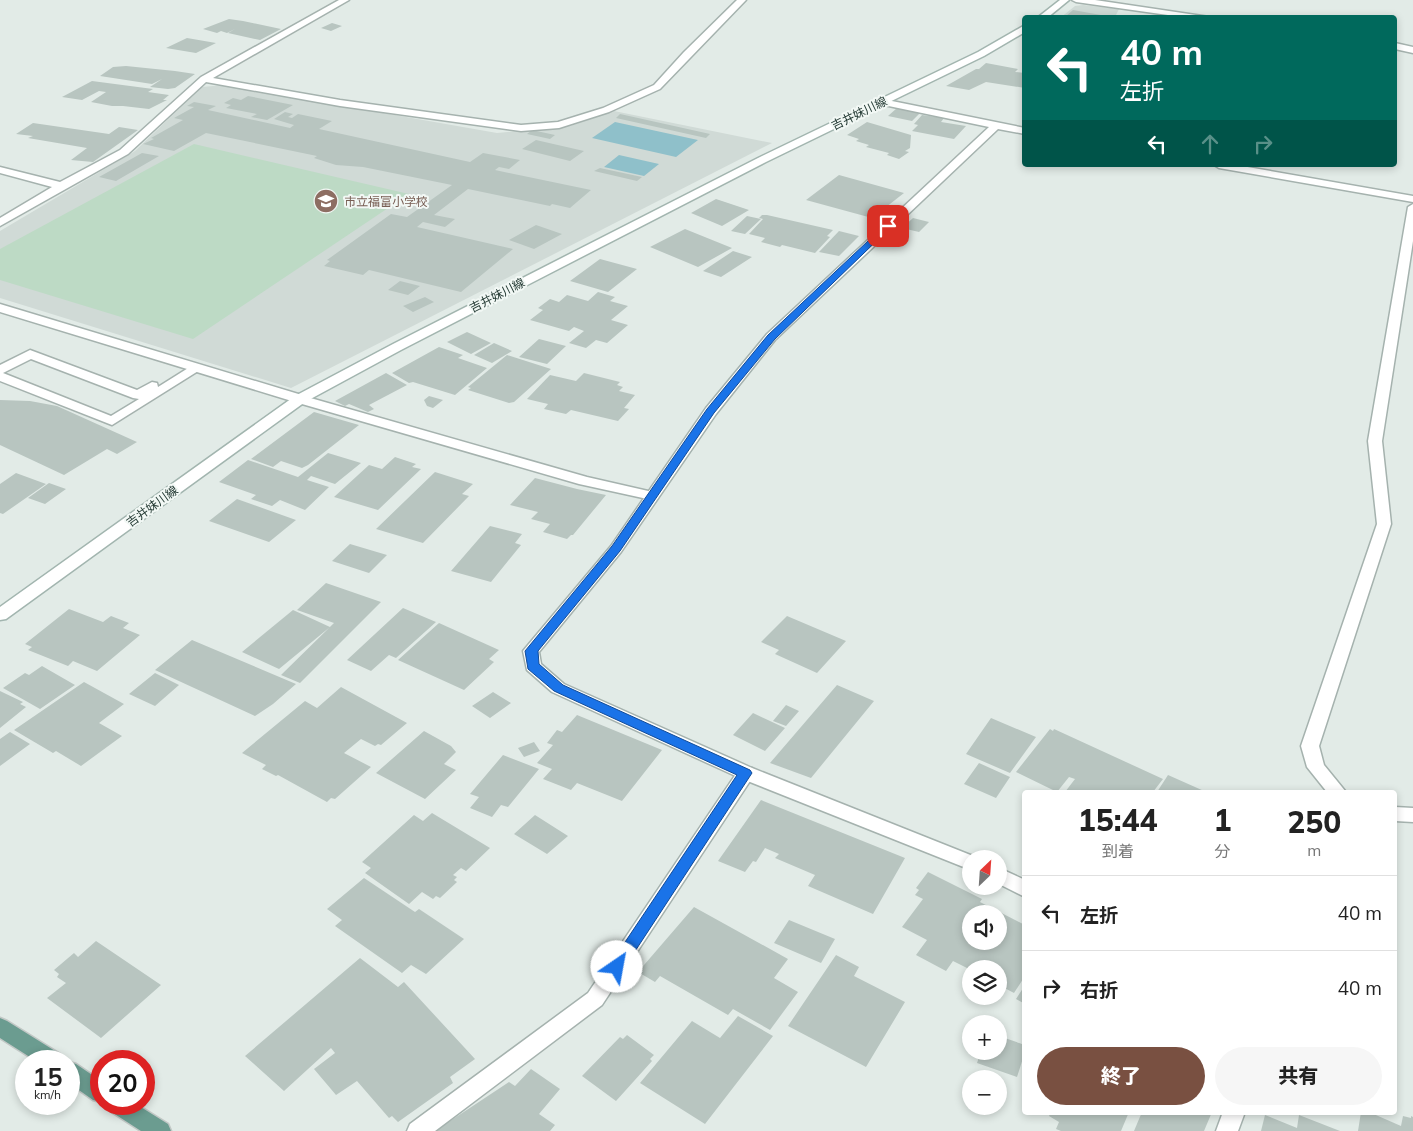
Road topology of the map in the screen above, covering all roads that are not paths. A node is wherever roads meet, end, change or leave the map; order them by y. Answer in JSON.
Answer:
{"nodes":[{"id":1,"x":345,"y":0,"type":"edge"},
{"id":2,"x":742,"y":0,"type":"edge"},
{"id":3,"x":1065,"y":0,"type":"edge"},
{"id":4,"x":1076,"y":0,"type":"edge"},
{"id":5,"x":1045,"y":15,"type":"edge"},
{"id":6,"x":1189,"y":15,"type":"edge"},
{"id":7,"x":1022,"y":30,"type":"edge"},
{"id":8,"x":1397,"y":46,"type":"edge"},
{"id":9,"x":1413,"y":50,"type":"edge"},
{"id":10,"x":204,"y":78,"type":"junction"},
{"id":11,"x":882,"y":102,"type":"junction"},
{"id":12,"x":996,"y":126,"type":"junction"},
{"id":13,"x":1022,"y":130,"type":"edge"},
{"id":14,"x":1230,"y":167,"type":"edge"},
{"id":15,"x":0,"y":170,"type":"edge"},
{"id":16,"x":61,"y":186,"type":"junction"},
{"id":17,"x":1413,"y":199,"type":"edge"},
{"id":18,"x":1413,"y":206,"type":"edge"},
{"id":19,"x":0,"y":223,"type":"edge"},
{"id":20,"x":0,"y":308,"type":"edge"},
{"id":21,"x":191,"y":366,"type":"junction"},
{"id":22,"x":0,"y":370,"type":"edge"},
{"id":23,"x":0,"y":376,"type":"edge"},
{"id":24,"x":300,"y":399,"type":"junction"},
{"id":25,"x":652,"y":496,"type":"junction"},
{"id":26,"x":0,"y":615,"type":"edge"},
{"id":27,"x":746,"y":773,"type":"junction"},
{"id":28,"x":1335,"y":790,"type":"edge"},
{"id":29,"x":1397,"y":814,"type":"edge"},
{"id":30,"x":1413,"y":815,"type":"edge"},
{"id":31,"x":962,"y":860,"type":"edge"},
{"id":32,"x":1008,"y":880,"type":"edge"},
{"id":33,"x":1022,"y":887,"type":"edge"},
{"id":34,"x":0,"y":1026,"type":"edge"},
{"id":35,"x":36,"y":1050,"type":"edge"},
{"id":36,"x":135,"y":1115,"type":"edge"},
{"id":37,"x":1233,"y":1115,"type":"edge"},
{"id":38,"x":160,"y":1131,"type":"edge"},
{"id":39,"x":418,"y":1131,"type":"edge"},
{"id":40,"x":1227,"y":1131,"type":"edge"}],
"edges":[{"from":1,"to":10,"type":"street"},
{"from":2,"to":10,"type":"street"},
{"from":3,"to":5,"type":"street"},
{"from":4,"to":6,"type":"street"},
{"from":7,"to":11,"type":"street","name":"吉井妹川線"},
{"from":8,"to":9,"type":"street"},
{"from":10,"to":16,"type":"street"},
{"from":11,"to":12,"type":"street"},
{"from":11,"to":24,"type":"street","name":"吉井妹川線"},
{"from":12,"to":13,"type":"street"},
{"from":12,"to":25,"type":"street"},
{"from":14,"to":17,"type":"street"},
{"from":15,"to":16,"type":"street"},
{"from":16,"to":19,"type":"street"},
{"from":18,"to":28,"type":"street"},
{"from":20,"to":21,"type":"street"},
{"from":21,"to":22,"type":"street"},
{"from":21,"to":23,"type":"street"},
{"from":21,"to":24,"type":"street"},
{"from":24,"to":25,"type":"street"},
{"from":24,"to":26,"type":"street","name":"吉井妹川線"},
{"from":25,"to":27,"type":"street"},
{"from":27,"to":31,"type":"street"},
{"from":27,"to":39,"type":"street"},
{"from":29,"to":30,"type":"street"},
{"from":32,"to":33,"type":"street"},
{"from":34,"to":35,"type":"main road"},
{"from":36,"to":38,"type":"main road"},
{"from":37,"to":40,"type":"street"}]}
